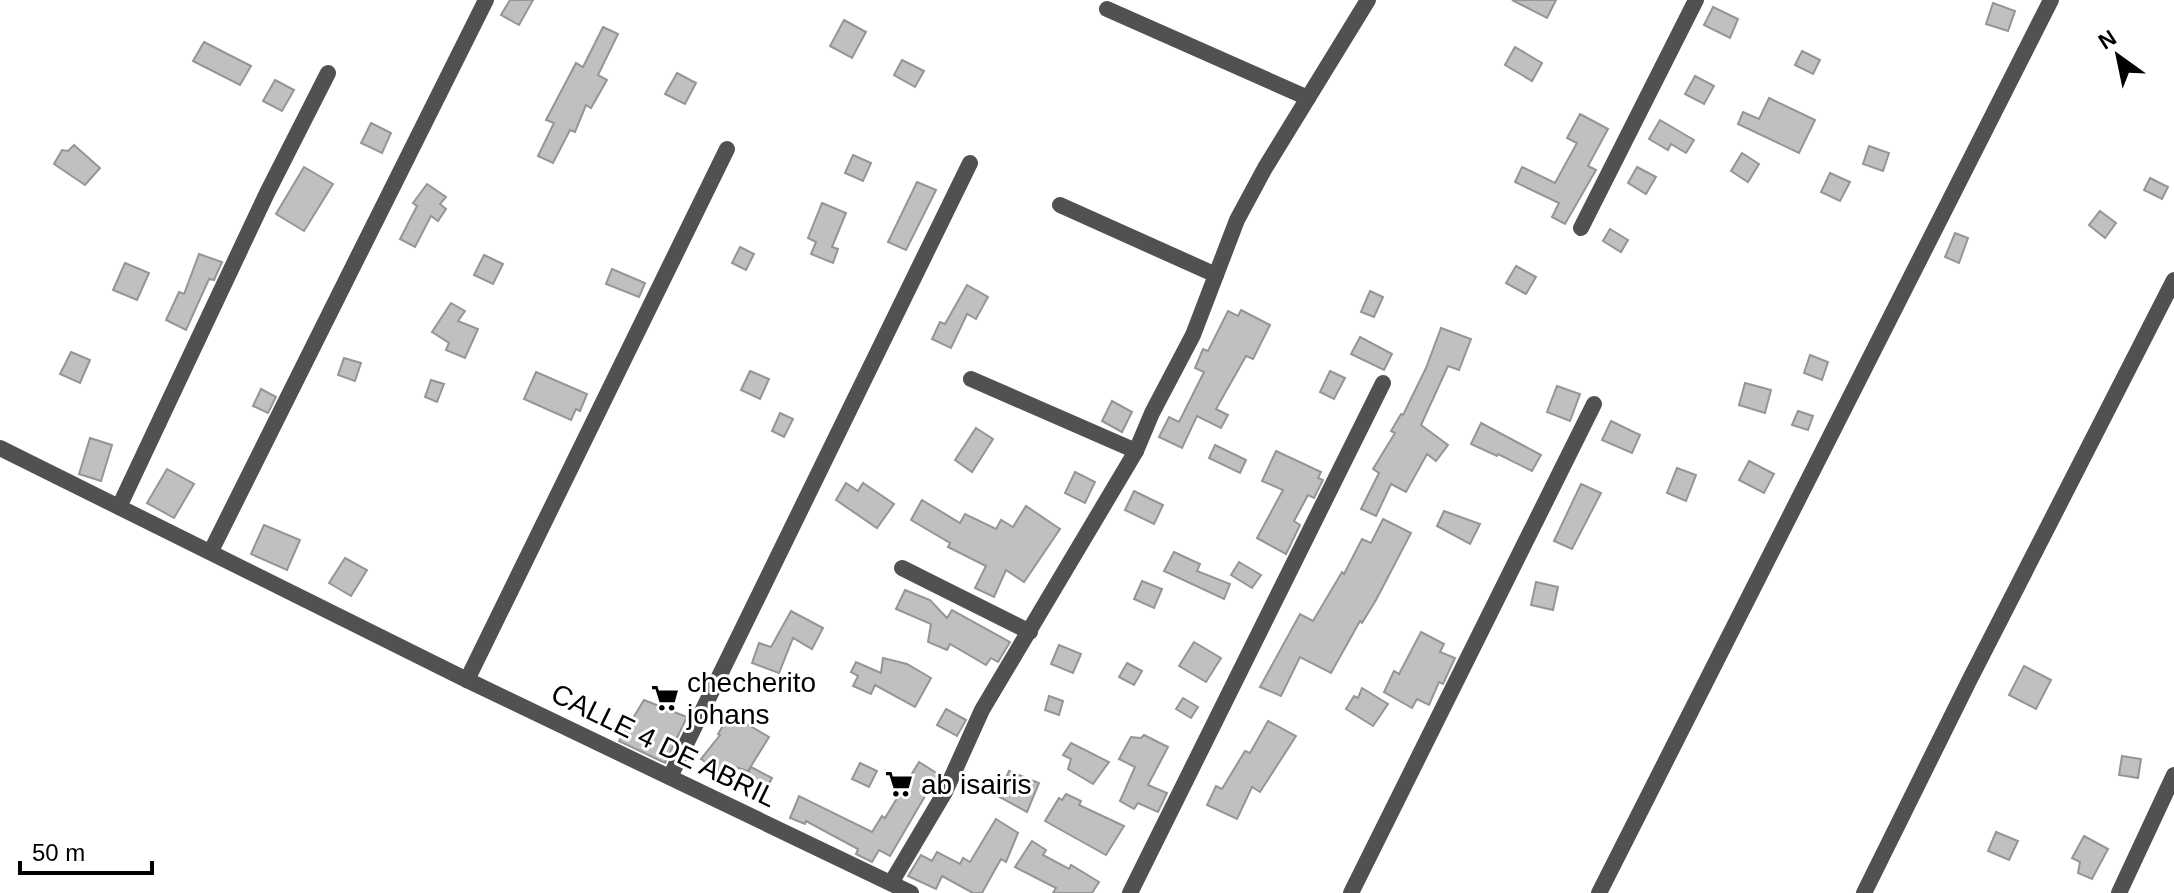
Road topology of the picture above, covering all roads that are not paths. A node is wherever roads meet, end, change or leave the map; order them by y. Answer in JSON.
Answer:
{"nodes":[{"id":1,"x":486,"y":0,"type":"edge"},
{"id":2,"x":1368,"y":0,"type":"edge"},
{"id":3,"x":1696,"y":0,"type":"edge"},
{"id":4,"x":2051,"y":0,"type":"edge"},
{"id":5,"x":1107,"y":9,"type":"dead end"},
{"id":6,"x":328,"y":73,"type":"dead end"},
{"id":7,"x":1308,"y":98,"type":"junction"},
{"id":8,"x":727,"y":149,"type":"dead end"},
{"id":9,"x":970,"y":163,"type":"dead end"},
{"id":10,"x":1060,"y":205,"type":"dead end"},
{"id":11,"x":1581,"y":228,"type":"dead end"},
{"id":12,"x":1216,"y":275,"type":"junction"},
{"id":13,"x":2174,"y":280,"type":"edge"},
{"id":14,"x":971,"y":379,"type":"dead end"},
{"id":15,"x":1383,"y":383,"type":"dead end"},
{"id":16,"x":1594,"y":404,"type":"dead end"},
{"id":17,"x":0,"y":448,"type":"edge"},
{"id":18,"x":1136,"y":451,"type":"junction"},
{"id":19,"x":119,"y":507,"type":"junction"},
{"id":20,"x":211,"y":551,"type":"junction"},
{"id":21,"x":902,"y":568,"type":"dead end"},
{"id":22,"x":1030,"y":632,"type":"junction"},
{"id":23,"x":467,"y":680,"type":"junction"},
{"id":24,"x":2174,"y":775,"type":"edge"},
{"id":25,"x":670,"y":777,"type":"junction"},
{"id":26,"x":891,"y":883,"type":"junction"},
{"id":27,"x":911,"y":893,"type":"edge"},
{"id":28,"x":1130,"y":893,"type":"edge"},
{"id":29,"x":1351,"y":893,"type":"edge"},
{"id":30,"x":1599,"y":893,"type":"edge"},
{"id":31,"x":1864,"y":893,"type":"edge"},
{"id":32,"x":2119,"y":893,"type":"edge"}],
"edges":[{"from":1,"to":20,"type":"street"},
{"from":2,"to":7,"type":"street"},
{"from":3,"to":11,"type":"street"},
{"from":4,"to":30,"type":"street"},
{"from":5,"to":7,"type":"street"},
{"from":6,"to":19,"type":"street"},
{"from":7,"to":12,"type":"street"},
{"from":8,"to":23,"type":"street"},
{"from":9,"to":25,"type":"street"},
{"from":10,"to":12,"type":"street"},
{"from":12,"to":18,"type":"street"},
{"from":13,"to":31,"type":"street"},
{"from":14,"to":18,"type":"street"},
{"from":15,"to":28,"type":"street"},
{"from":16,"to":29,"type":"street"},
{"from":17,"to":19,"type":"street","name":"CALLE 4 DE ABRIL"},
{"from":18,"to":22,"type":"street"},
{"from":19,"to":20,"type":"street","name":"CALLE 4 DE ABRIL"},
{"from":20,"to":23,"type":"street","name":"CALLE 4 DE ABRIL"},
{"from":21,"to":22,"type":"street"},
{"from":22,"to":26,"type":"street"},
{"from":23,"to":25,"type":"street","name":"CALLE 4 DE ABRIL"},
{"from":24,"to":32,"type":"street"},
{"from":25,"to":26,"type":"street","name":"CALLE 4 DE ABRIL"},
{"from":26,"to":27,"type":"street","name":"CALLE 4 DE ABRIL"}]}
